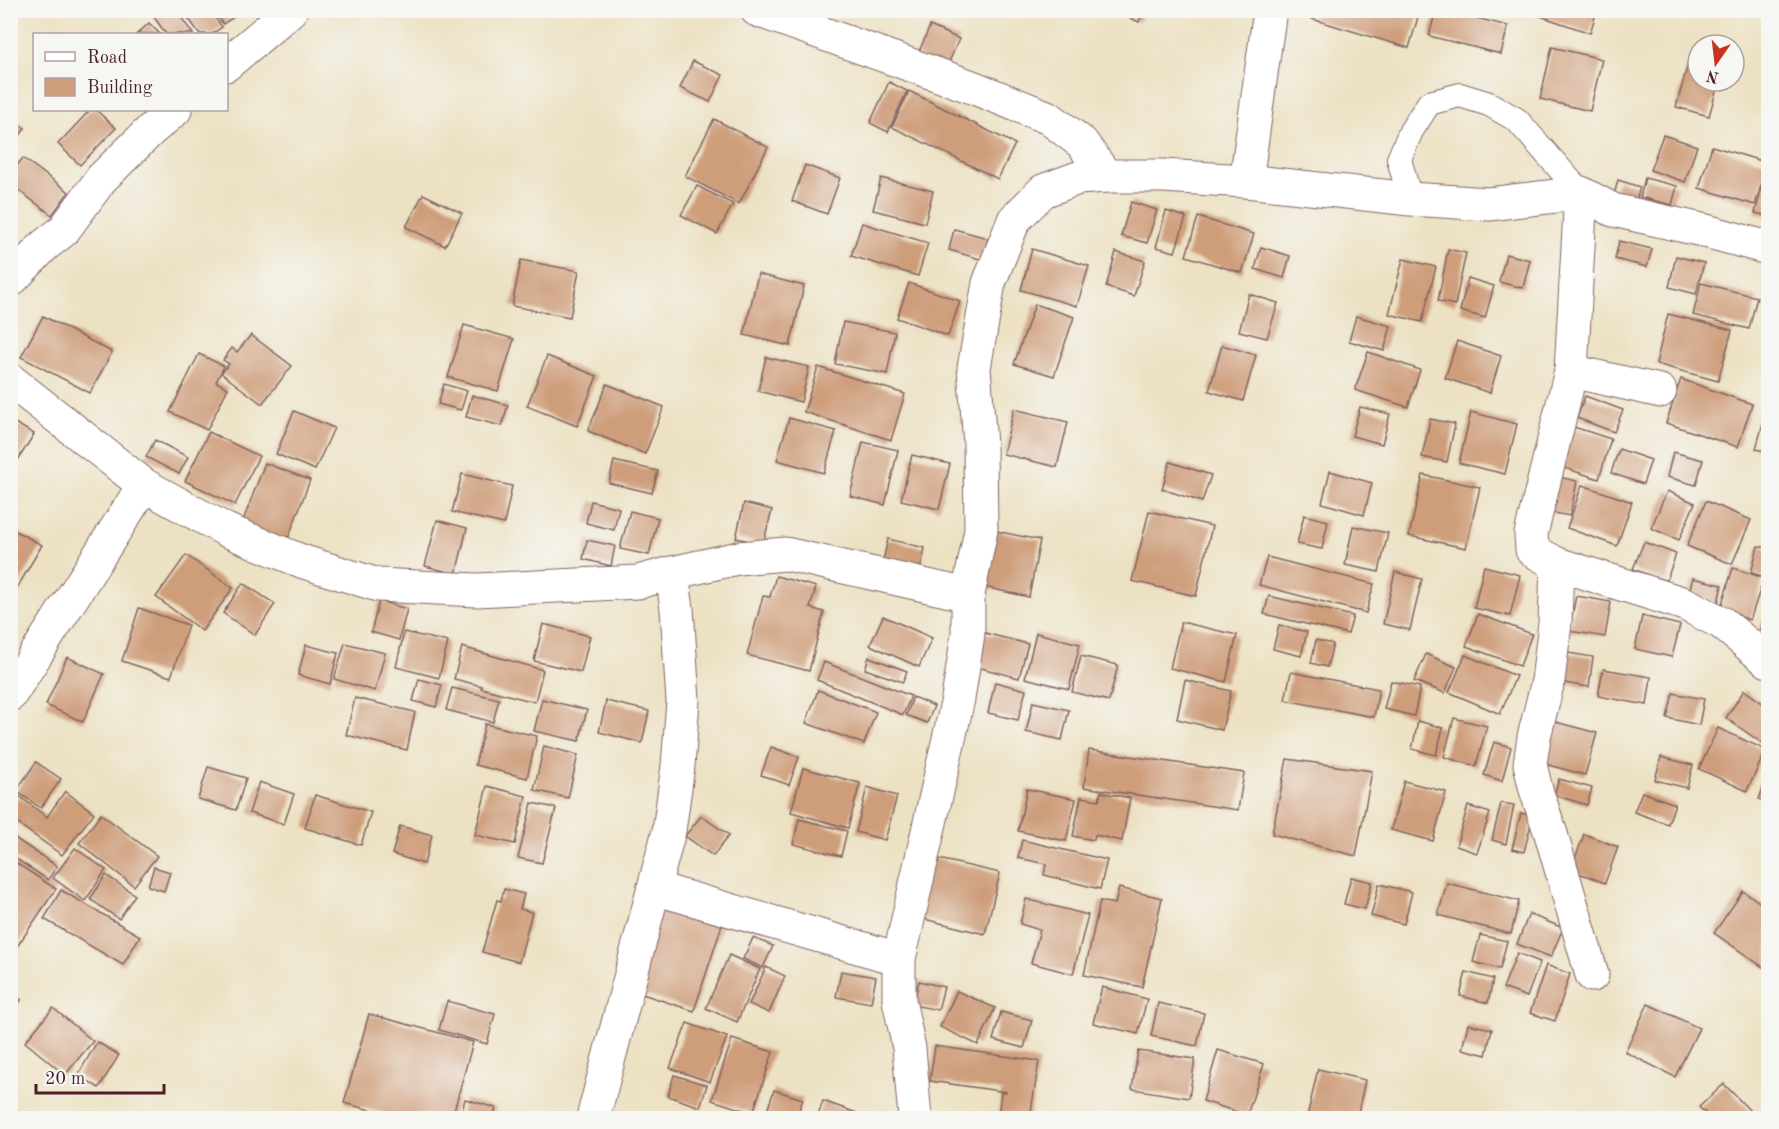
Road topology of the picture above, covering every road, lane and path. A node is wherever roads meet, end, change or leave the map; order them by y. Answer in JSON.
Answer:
{"nodes":[{"id":1,"x":291,"y":10,"type":"edge"},
{"id":2,"x":757,"y":10,"type":"edge"},
{"id":3,"x":1270,"y":10,"type":"edge"},
{"id":4,"x":228,"y":63,"type":"edge"},
{"id":5,"x":174,"y":111,"type":"edge"},
{"id":6,"x":1107,"y":176,"type":"junction"},
{"id":7,"x":1246,"y":181,"type":"junction"},
{"id":8,"x":1581,"y":193,"type":"junction"},
{"id":9,"x":1410,"y":200,"type":"junction"},
{"id":10,"x":1768,"y":248,"type":"edge"},
{"id":11,"x":10,"y":281,"type":"edge"},
{"id":12,"x":1571,"y":371,"type":"junction"},
{"id":13,"x":10,"y":380,"type":"edge"},
{"id":14,"x":1660,"y":391,"type":"dead end"},
{"id":15,"x":144,"y":485,"type":"junction"},
{"id":16,"x":1557,"y":564,"type":"junction"},
{"id":17,"x":672,"y":573,"type":"junction"},
{"id":18,"x":968,"y":595,"type":"junction"},
{"id":19,"x":1768,"y":661,"type":"edge"},
{"id":20,"x":10,"y":695,"type":"edge"},
{"id":21,"x":654,"y":888,"type":"junction"},
{"id":22,"x":899,"y":959,"type":"junction"},
{"id":23,"x":1592,"y":975,"type":"dead end"},
{"id":24,"x":592,"y":1119,"type":"edge"},
{"id":25,"x":915,"y":1119,"type":"edge"}],
"edges":[{"from":1,"to":4,"type":"street"},
{"from":2,"to":6,"type":"street"},
{"from":3,"to":7,"type":"street"},
{"from":5,"to":11,"type":"street"},
{"from":6,"to":7,"type":"street"},
{"from":6,"to":18,"type":"street"},
{"from":7,"to":9,"type":"street"},
{"from":8,"to":9,"type":"street"},
{"from":8,"to":9,"type":"lane"},
{"from":8,"to":10,"type":"street"},
{"from":8,"to":12,"type":"street"},
{"from":12,"to":14,"type":"street"},
{"from":12,"to":16,"type":"street"},
{"from":13,"to":15,"type":"street"},
{"from":15,"to":17,"type":"street"},
{"from":15,"to":20,"type":"street"},
{"from":16,"to":19,"type":"street"},
{"from":16,"to":23,"type":"street"},
{"from":17,"to":18,"type":"street"},
{"from":17,"to":21,"type":"street"},
{"from":18,"to":22,"type":"street"},
{"from":21,"to":22,"type":"street"},
{"from":21,"to":24,"type":"street"},
{"from":22,"to":25,"type":"street"}]}
